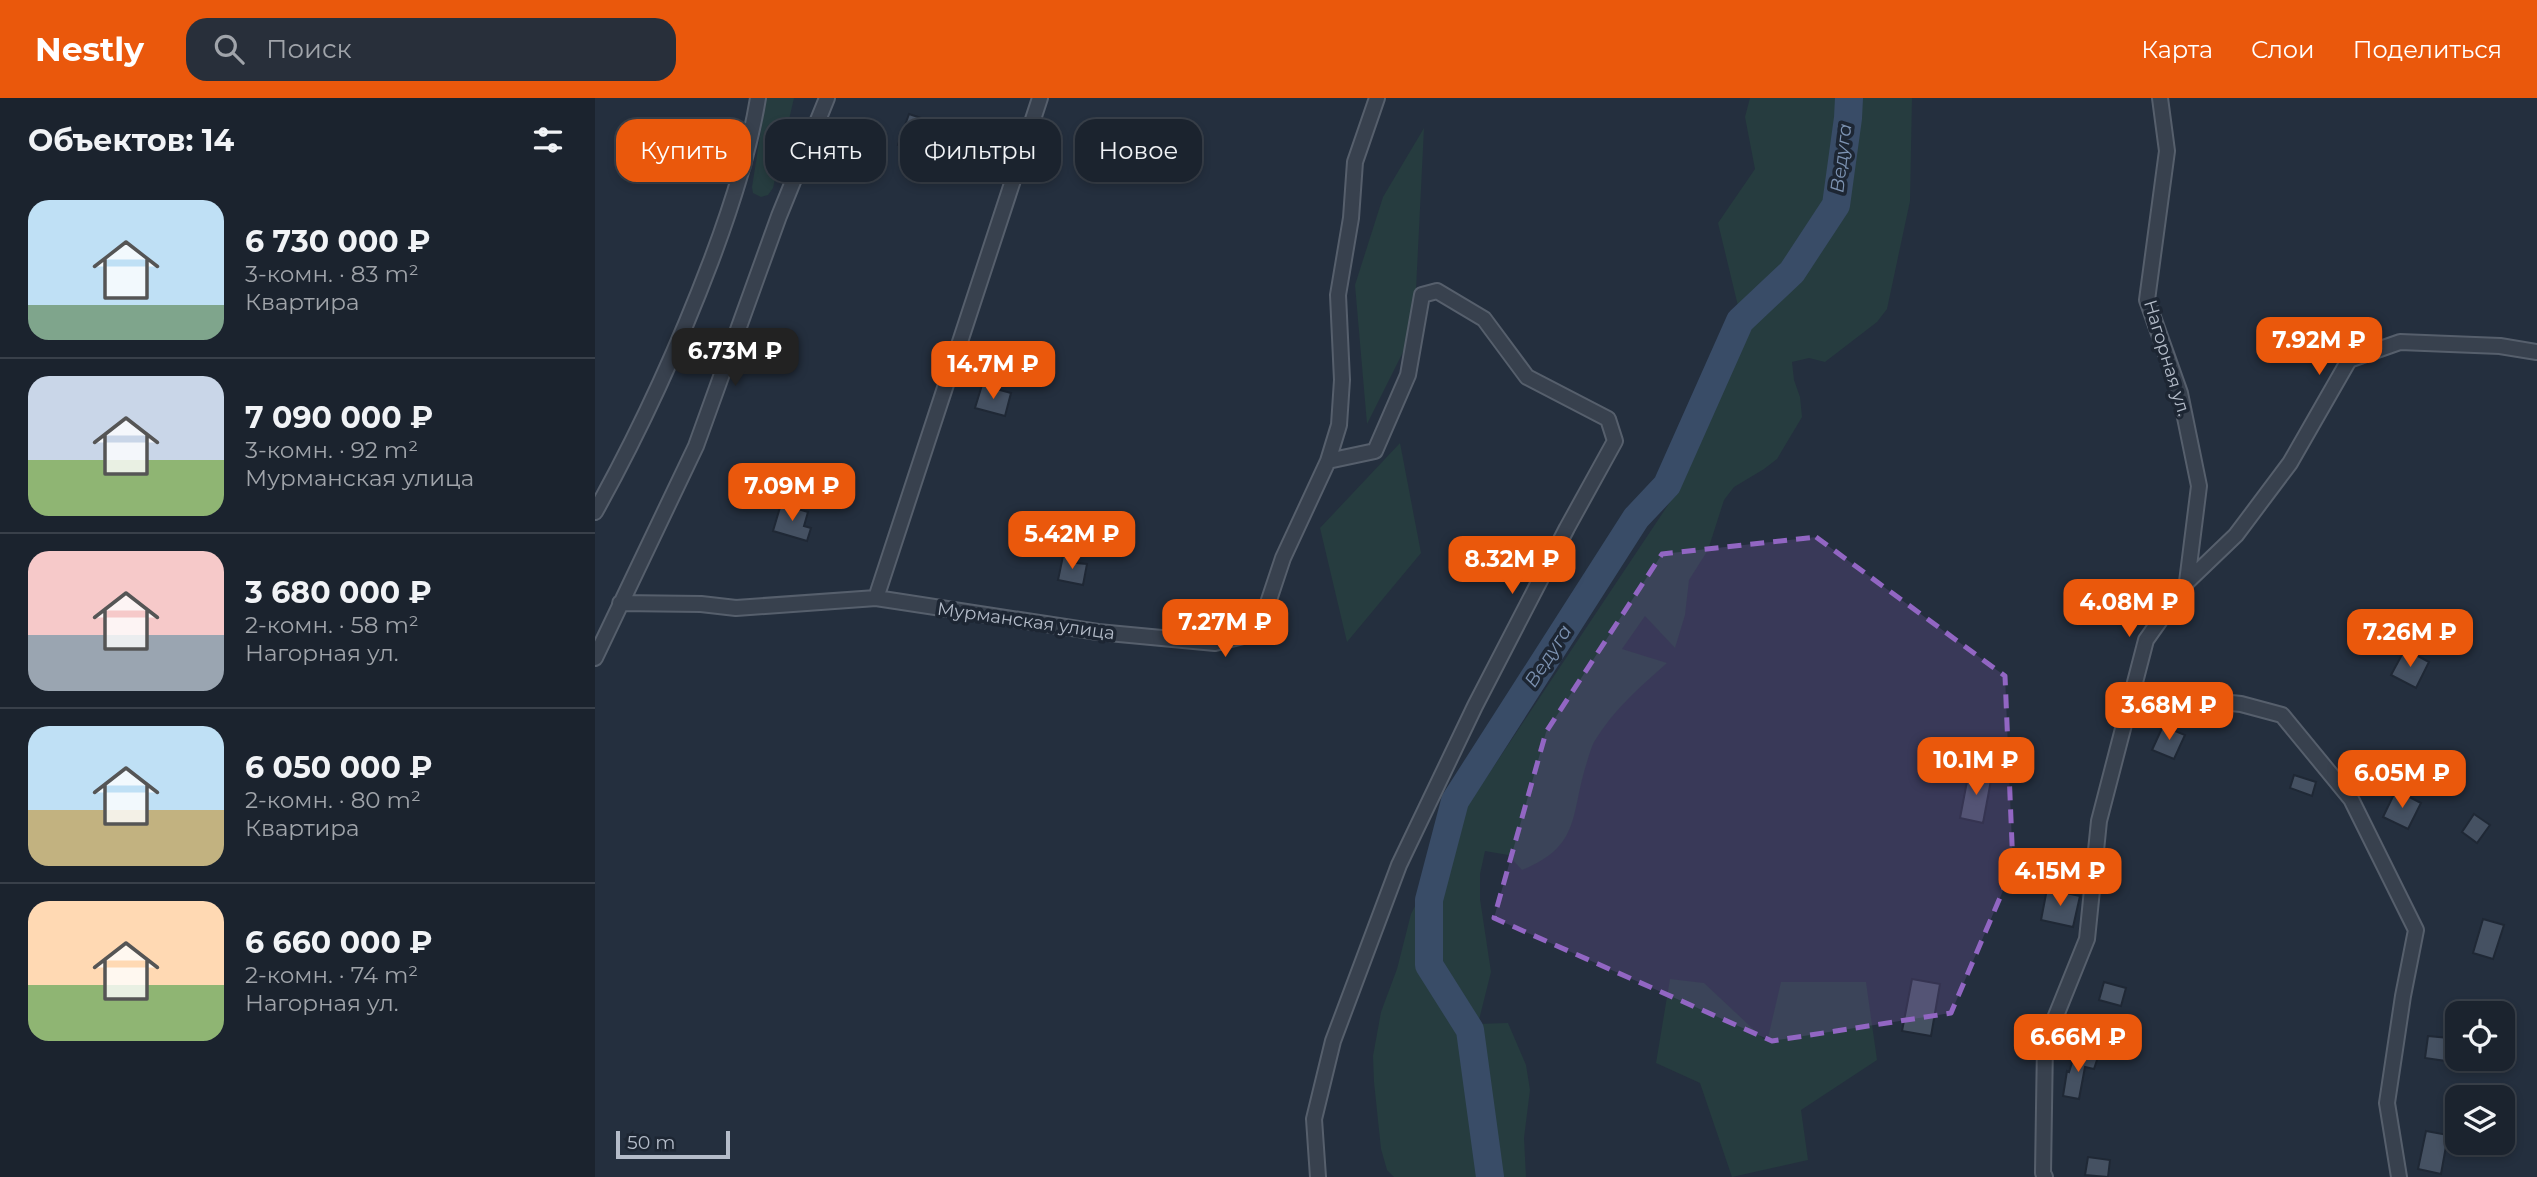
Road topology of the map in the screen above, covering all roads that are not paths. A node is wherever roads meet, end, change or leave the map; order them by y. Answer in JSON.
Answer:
{"nodes":[{"id":1,"x":758,"y":98,"type":"edge"},
{"id":2,"x":827,"y":98,"type":"edge"},
{"id":3,"x":1040,"y":98,"type":"edge"},
{"id":4,"x":1377,"y":98,"type":"edge"},
{"id":5,"x":2161,"y":98,"type":"edge"},
{"id":6,"x":2537,"y":352,"type":"edge"},
{"id":7,"x":1328,"y":461,"type":"junction"},
{"id":8,"x":595,"y":512,"type":"edge"},
{"id":9,"x":2187,"y":582,"type":"junction"},
{"id":10,"x":876,"y":598,"type":"junction"},
{"id":11,"x":620,"y":603,"type":"junction"},
{"id":12,"x":595,"y":658,"type":"edge"},
{"id":13,"x":2133,"y":693,"type":"junction"},
{"id":14,"x":1318,"y":1177,"type":"edge"},
{"id":15,"x":2046,"y":1177,"type":"edge"},
{"id":16,"x":2399,"y":1177,"type":"edge"}],
"edges":[{"from":1,"to":8,"type":"street"},
{"from":2,"to":11,"type":"street"},
{"from":3,"to":10,"type":"street"},
{"from":4,"to":7,"type":"street","name":"Мурманская улица"},
{"from":5,"to":9,"type":"street","name":"Нагорная ул."},
{"from":6,"to":9,"type":"street"},
{"from":7,"to":10,"type":"street","name":"Мурманская улица"},
{"from":7,"to":14,"type":"street"},
{"from":9,"to":13,"type":"street","name":"Нагорная ул."},
{"from":10,"to":11,"type":"street","name":"Мурманская улица"},
{"from":11,"to":12,"type":"street"},
{"from":13,"to":15,"type":"street","name":"Нагорная ул."},
{"from":13,"to":16,"type":"street"}]}
